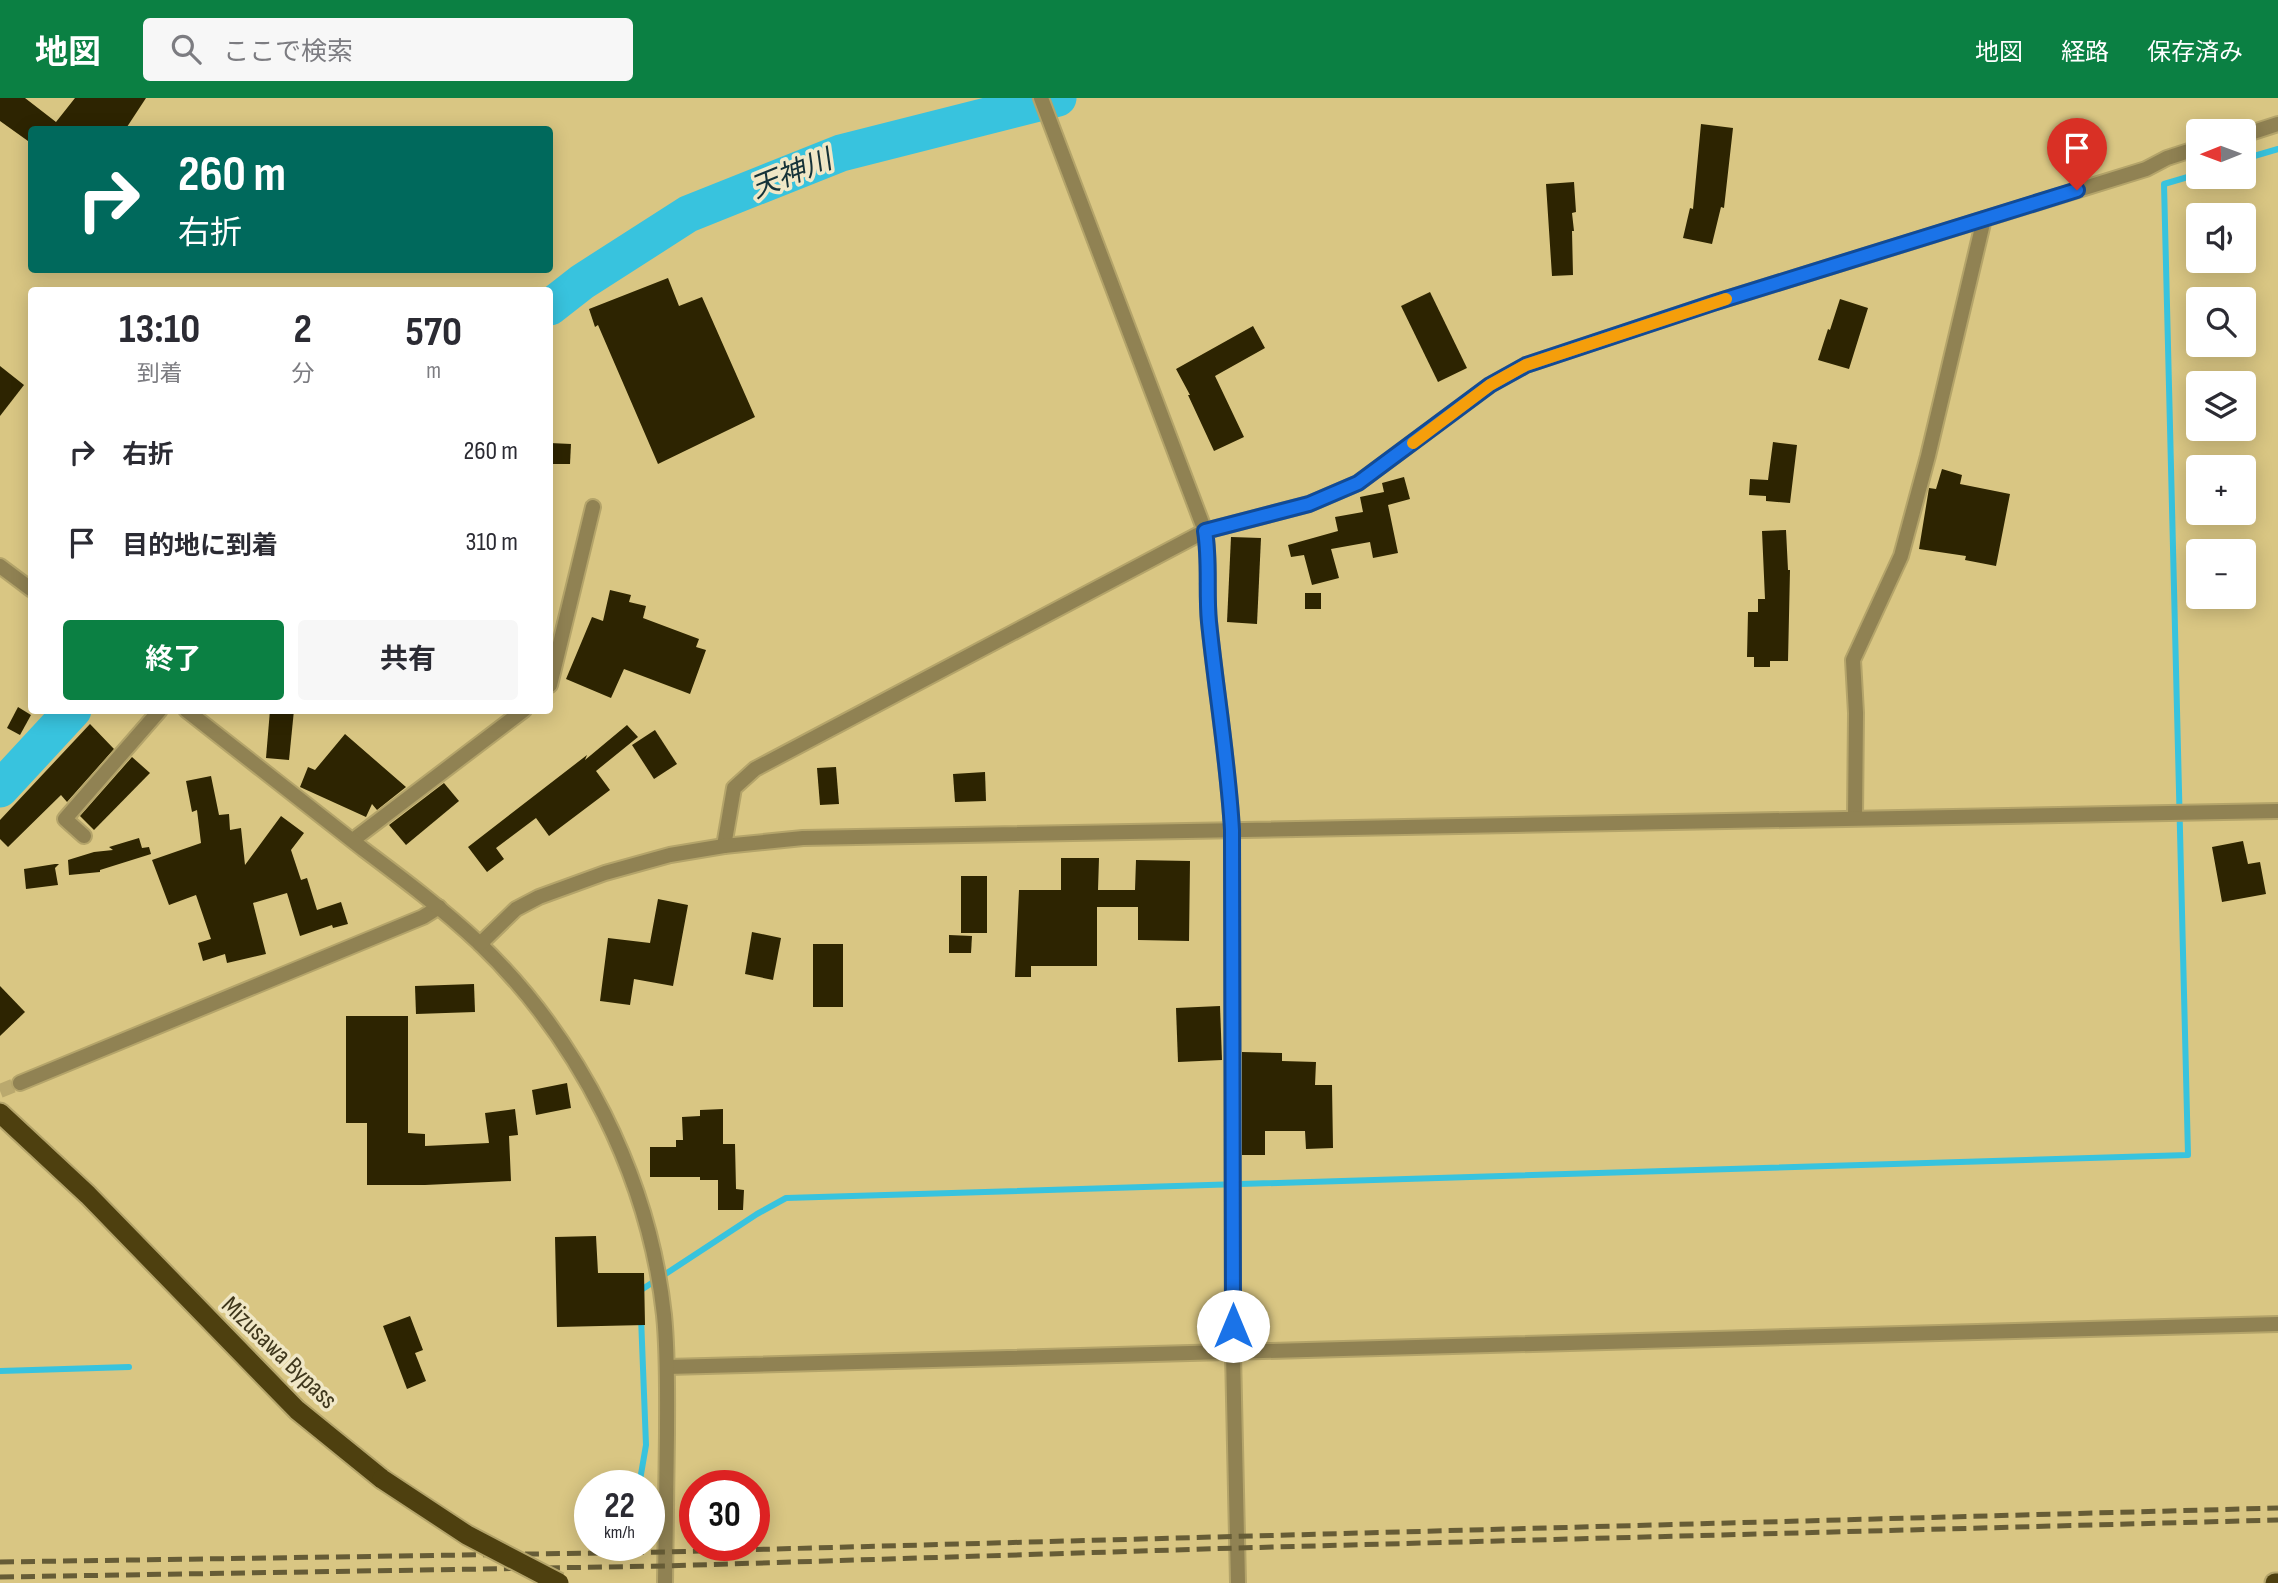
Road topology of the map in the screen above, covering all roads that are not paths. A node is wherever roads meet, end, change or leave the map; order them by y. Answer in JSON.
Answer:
{"nodes":[{"id":1,"x":1041,"y":98,"type":"edge"},
{"id":2,"x":2278,"y":124,"type":"edge"},
{"id":3,"x":2256,"y":131,"type":"edge"},
{"id":4,"x":2186,"y":152,"type":"edge"},
{"id":5,"x":1984,"y":219,"type":"junction"},
{"id":6,"x":593,"y":507,"type":"dead end"},
{"id":7,"x":1205,"y":531,"type":"junction"},
{"id":8,"x":0,"y":566,"type":"edge"},
{"id":9,"x":28,"y":587,"type":"edge"},
{"id":10,"x":553,"y":673,"type":"edge"},
{"id":11,"x":157,"y":714,"type":"edge"},
{"id":12,"x":191,"y":714,"type":"edge"},
{"id":13,"x":519,"y":714,"type":"edge"},
{"id":14,"x":2278,"y":811,"type":"edge"},
{"id":15,"x":1855,"y":818,"type":"junction"},
{"id":16,"x":1232,"y":830,"type":"junction"},
{"id":17,"x":85,"y":836,"type":"dead end"},
{"id":18,"x":353,"y":840,"type":"junction"},
{"id":19,"x":724,"y":846,"type":"junction"},
{"id":20,"x":439,"y":907,"type":"junction"},
{"id":21,"x":480,"y":944,"type":"junction"},
{"id":22,"x":20,"y":1083,"type":"tunnel mouth"},
{"id":23,"x":0,"y":1114,"type":"edge"},
{"id":24,"x":2278,"y":1324,"type":"edge"},
{"id":25,"x":1233,"y":1353,"type":"junction"},
{"id":26,"x":667,"y":1367,"type":"junction"},
{"id":27,"x":558,"y":1583,"type":"edge"},
{"id":28,"x":665,"y":1583,"type":"edge"},
{"id":29,"x":1238,"y":1583,"type":"edge"}],
"edges":[{"from":1,"to":7,"type":"street"},
{"from":2,"to":3,"type":"street"},
{"from":4,"to":5,"type":"street"},
{"from":5,"to":7,"type":"street"},
{"from":5,"to":15,"type":"street"},
{"from":6,"to":10,"type":"street"},
{"from":7,"to":16,"type":"street"},
{"from":7,"to":19,"type":"street"},
{"from":8,"to":9,"type":"street"},
{"from":11,"to":17,"type":"street"},
{"from":12,"to":18,"type":"street"},
{"from":13,"to":18,"type":"street"},
{"from":14,"to":15,"type":"street"},
{"from":15,"to":16,"type":"street"},
{"from":16,"to":19,"type":"street"},
{"from":16,"to":25,"type":"street"},
{"from":18,"to":20,"type":"street"},
{"from":19,"to":21,"type":"street"},
{"from":20,"to":21,"type":"street"},
{"from":20,"to":22,"type":"street"},
{"from":21,"to":26,"type":"street"},
{"from":23,"to":27,"type":"highway","name":"Mizusawa Bypass","bridge":true},
{"from":24,"to":25,"type":"street"},
{"from":25,"to":26,"type":"street"},
{"from":25,"to":29,"type":"street"},
{"from":26,"to":28,"type":"street"}]}
